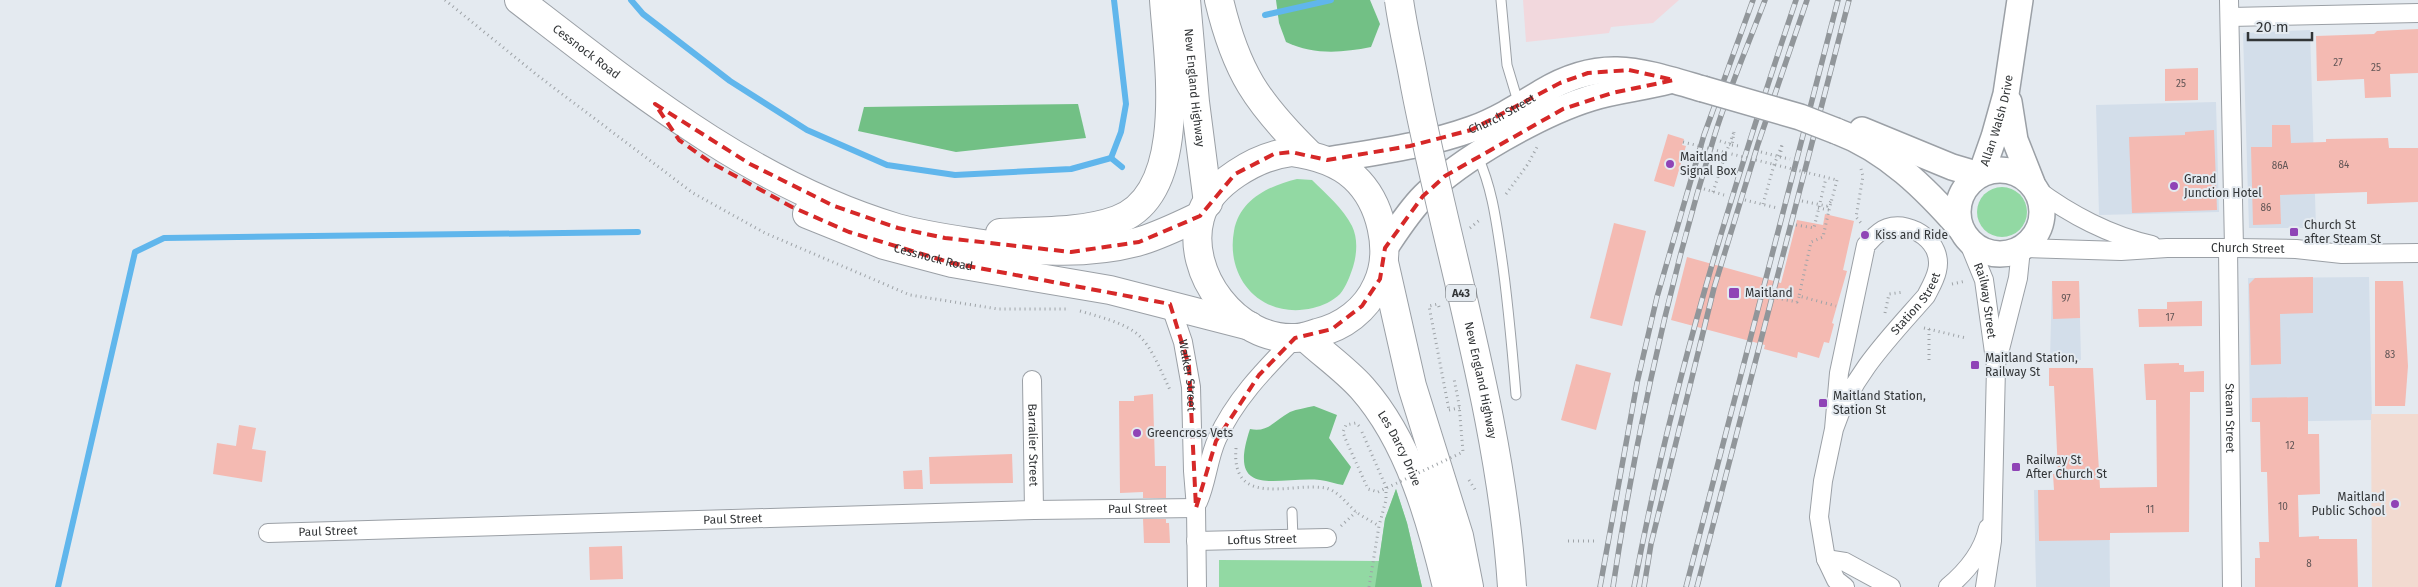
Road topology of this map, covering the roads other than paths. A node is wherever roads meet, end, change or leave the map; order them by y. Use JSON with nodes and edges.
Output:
{"nodes":[{"id":1,"x":519,"y":0,"type":"edge"},
{"id":2,"x":1164,"y":0,"type":"edge"},
{"id":3,"x":1186,"y":0,"type":"edge"},
{"id":4,"x":1219,"y":0,"type":"edge"},
{"id":5,"x":1399,"y":0,"type":"edge"},
{"id":6,"x":1501,"y":0,"type":"edge"},
{"id":7,"x":2020,"y":0,"type":"edge"},
{"id":8,"x":2229,"y":9,"type":"edge"},
{"id":9,"x":2418,"y":13,"type":"edge"},
{"id":10,"x":2011,"y":67,"type":"junction"},
{"id":11,"x":1674,"y":80,"type":"junction"},
{"id":12,"x":655,"y":104,"type":"junction"},
{"id":13,"x":1520,"y":107,"type":"junction"},
{"id":14,"x":1837,"y":127,"type":"junction"},
{"id":15,"x":1478,"y":155,"type":"junction"},
{"id":16,"x":1318,"y":157,"type":"junction"},
{"id":17,"x":1980,"y":174,"type":"junction"},
{"id":18,"x":2034,"y":186,"type":"junction"},
{"id":19,"x":1204,"y":209,"type":"junction"},
{"id":20,"x":924,"y":233,"type":"junction"},
{"id":21,"x":1964,"y":233,"type":"junction"},
{"id":22,"x":2022,"y":248,"type":"junction"},
{"id":23,"x":2167,"y":248,"type":"junction"},
{"id":24,"x":2231,"y":248,"type":"junction"},
{"id":25,"x":2418,"y":253,"type":"edge"},
{"id":26,"x":1384,"y":255,"type":"junction"},
{"id":27,"x":1170,"y":304,"type":"junction"},
{"id":28,"x":1250,"y":326,"type":"junction"},
{"id":29,"x":1300,"y":337,"type":"junction"},
{"id":30,"x":1996,"y":366,"type":"junction"},
{"id":31,"x":1032,"y":380,"type":"dead end"},
{"id":32,"x":1516,"y":395,"type":"dead end"},
{"id":33,"x":1834,"y":429,"type":"junction"},
{"id":34,"x":1993,"y":498,"type":"junction"},
{"id":35,"x":1196,"y":508,"type":"junction"},
{"id":36,"x":1034,"y":510,"type":"junction"},
{"id":37,"x":1292,"y":512,"type":"dead end"},
{"id":38,"x":268,"y":532,"type":"dead end"},
{"id":39,"x":1327,"y":538,"type":"dead end"},
{"id":40,"x":1293,"y":539,"type":"junction"},
{"id":41,"x":1196,"y":541,"type":"junction"},
{"id":42,"x":1826,"y":559,"type":"junction"},
{"id":43,"x":1197,"y":587,"type":"edge"},
{"id":44,"x":1447,"y":587,"type":"edge"},
{"id":45,"x":1469,"y":587,"type":"edge"},
{"id":46,"x":1512,"y":587,"type":"edge"},
{"id":47,"x":1845,"y":587,"type":"edge"},
{"id":48,"x":1891,"y":587,"type":"edge"},
{"id":49,"x":1948,"y":587,"type":"edge"},
{"id":50,"x":1985,"y":587,"type":"edge"},
{"id":51,"x":2232,"y":587,"type":"edge"}],
"edges":[{"from":1,"to":12,"type":"main road","name":"Cessnock Road"},
{"from":2,"to":20,"type":"main road"},
{"from":3,"to":19,"type":"main road","name":"New England Highway"},
{"from":4,"to":16,"type":"main road"},
{"from":5,"to":46,"type":"main road","name":"New England Highway","number":"A43","bridge":true},
{"from":6,"to":13,"type":"lane"},
{"from":7,"to":10,"type":"main road","name":"Allan Walsh Drive"},
{"from":8,"to":9,"type":"street"},
{"from":8,"to":24,"type":"street","name":"Steam Street"},
{"from":10,"to":17,"type":"main road","name":"Allan Walsh Drive"},
{"from":10,"to":18,"type":"main road","name":"Allan Walsh Drive"},
{"from":11,"to":13,"type":"main road","name":"Church Street"},
{"from":11,"to":14,"type":"main road","name":"Church Street","bridge":true},
{"from":11,"to":15,"type":"main road","name":"Church Street"},
{"from":12,"to":20,"type":"main road","name":"Cessnock Road"},
{"from":12,"to":27,"type":"main road","name":"Cessnock Road"},
{"from":13,"to":16,"type":"main road","name":"Church Street"},
{"from":14,"to":17,"type":"main road","name":"Church Street"},
{"from":14,"to":21,"type":"main road","name":"Church Street"},
{"from":15,"to":26,"type":"main road","name":"Church Street"},
{"from":15,"to":32,"type":"lane"},
{"from":16,"to":19,"type":"main road"},
{"from":16,"to":26,"type":"main road"},
{"from":17,"to":18,"type":"main road"},
{"from":17,"to":21,"type":"main road"},
{"from":18,"to":22,"type":"main road"},
{"from":18,"to":23,"type":"street","name":"Church Street"},
{"from":19,"to":20,"type":"main road","name":"Cessnock Road"},
{"from":19,"to":28,"type":"main road","name":"New England Highway"},
{"from":21,"to":22,"type":"main road"},
{"from":21,"to":30,"type":"street","name":"Railway Street"},
{"from":22,"to":23,"type":"street","name":"Church Street"},
{"from":22,"to":30,"type":"street","name":"Railway Street"},
{"from":23,"to":24,"type":"street","name":"Church Street"},
{"from":24,"to":25,"type":"street","name":"Church Street"},
{"from":24,"to":51,"type":"street","name":"Steam Street"},
{"from":26,"to":29,"type":"main road"},
{"from":26,"to":45,"type":"main road"},
{"from":27,"to":28,"type":"main road","name":"Cessnock Road"},
{"from":27,"to":35,"type":"street","name":"Walker Street"},
{"from":28,"to":29,"type":"main road"},
{"from":29,"to":35,"type":"street","name":"Walker Street"},
{"from":29,"to":44,"type":"main road","name":"Les Darcy Drive"},
{"from":30,"to":34,"type":"street","name":"Railway Street"},
{"from":31,"to":36,"type":"street","name":"Barralier Street"},
{"from":33,"to":33,"type":"street","name":"Station Street"},
{"from":33,"to":42,"type":"street","name":"Station Street"},
{"from":34,"to":49,"type":"street","name":"Railway Street"},
{"from":34,"to":50,"type":"street","name":"Railway Street"},
{"from":35,"to":36,"type":"street","name":"Paul Street"},
{"from":35,"to":41,"type":"street","name":"Walker Street"},
{"from":36,"to":38,"type":"street","name":"Paul Street"},
{"from":37,"to":40,"type":"lane"},
{"from":39,"to":40,"type":"street","name":"Loftus Street"},
{"from":40,"to":41,"type":"street","name":"Loftus Street"},
{"from":41,"to":43,"type":"street","name":"Walker Street"},
{"from":42,"to":47,"type":"street","name":"Station Street"},
{"from":42,"to":48,"type":"street"}]}
